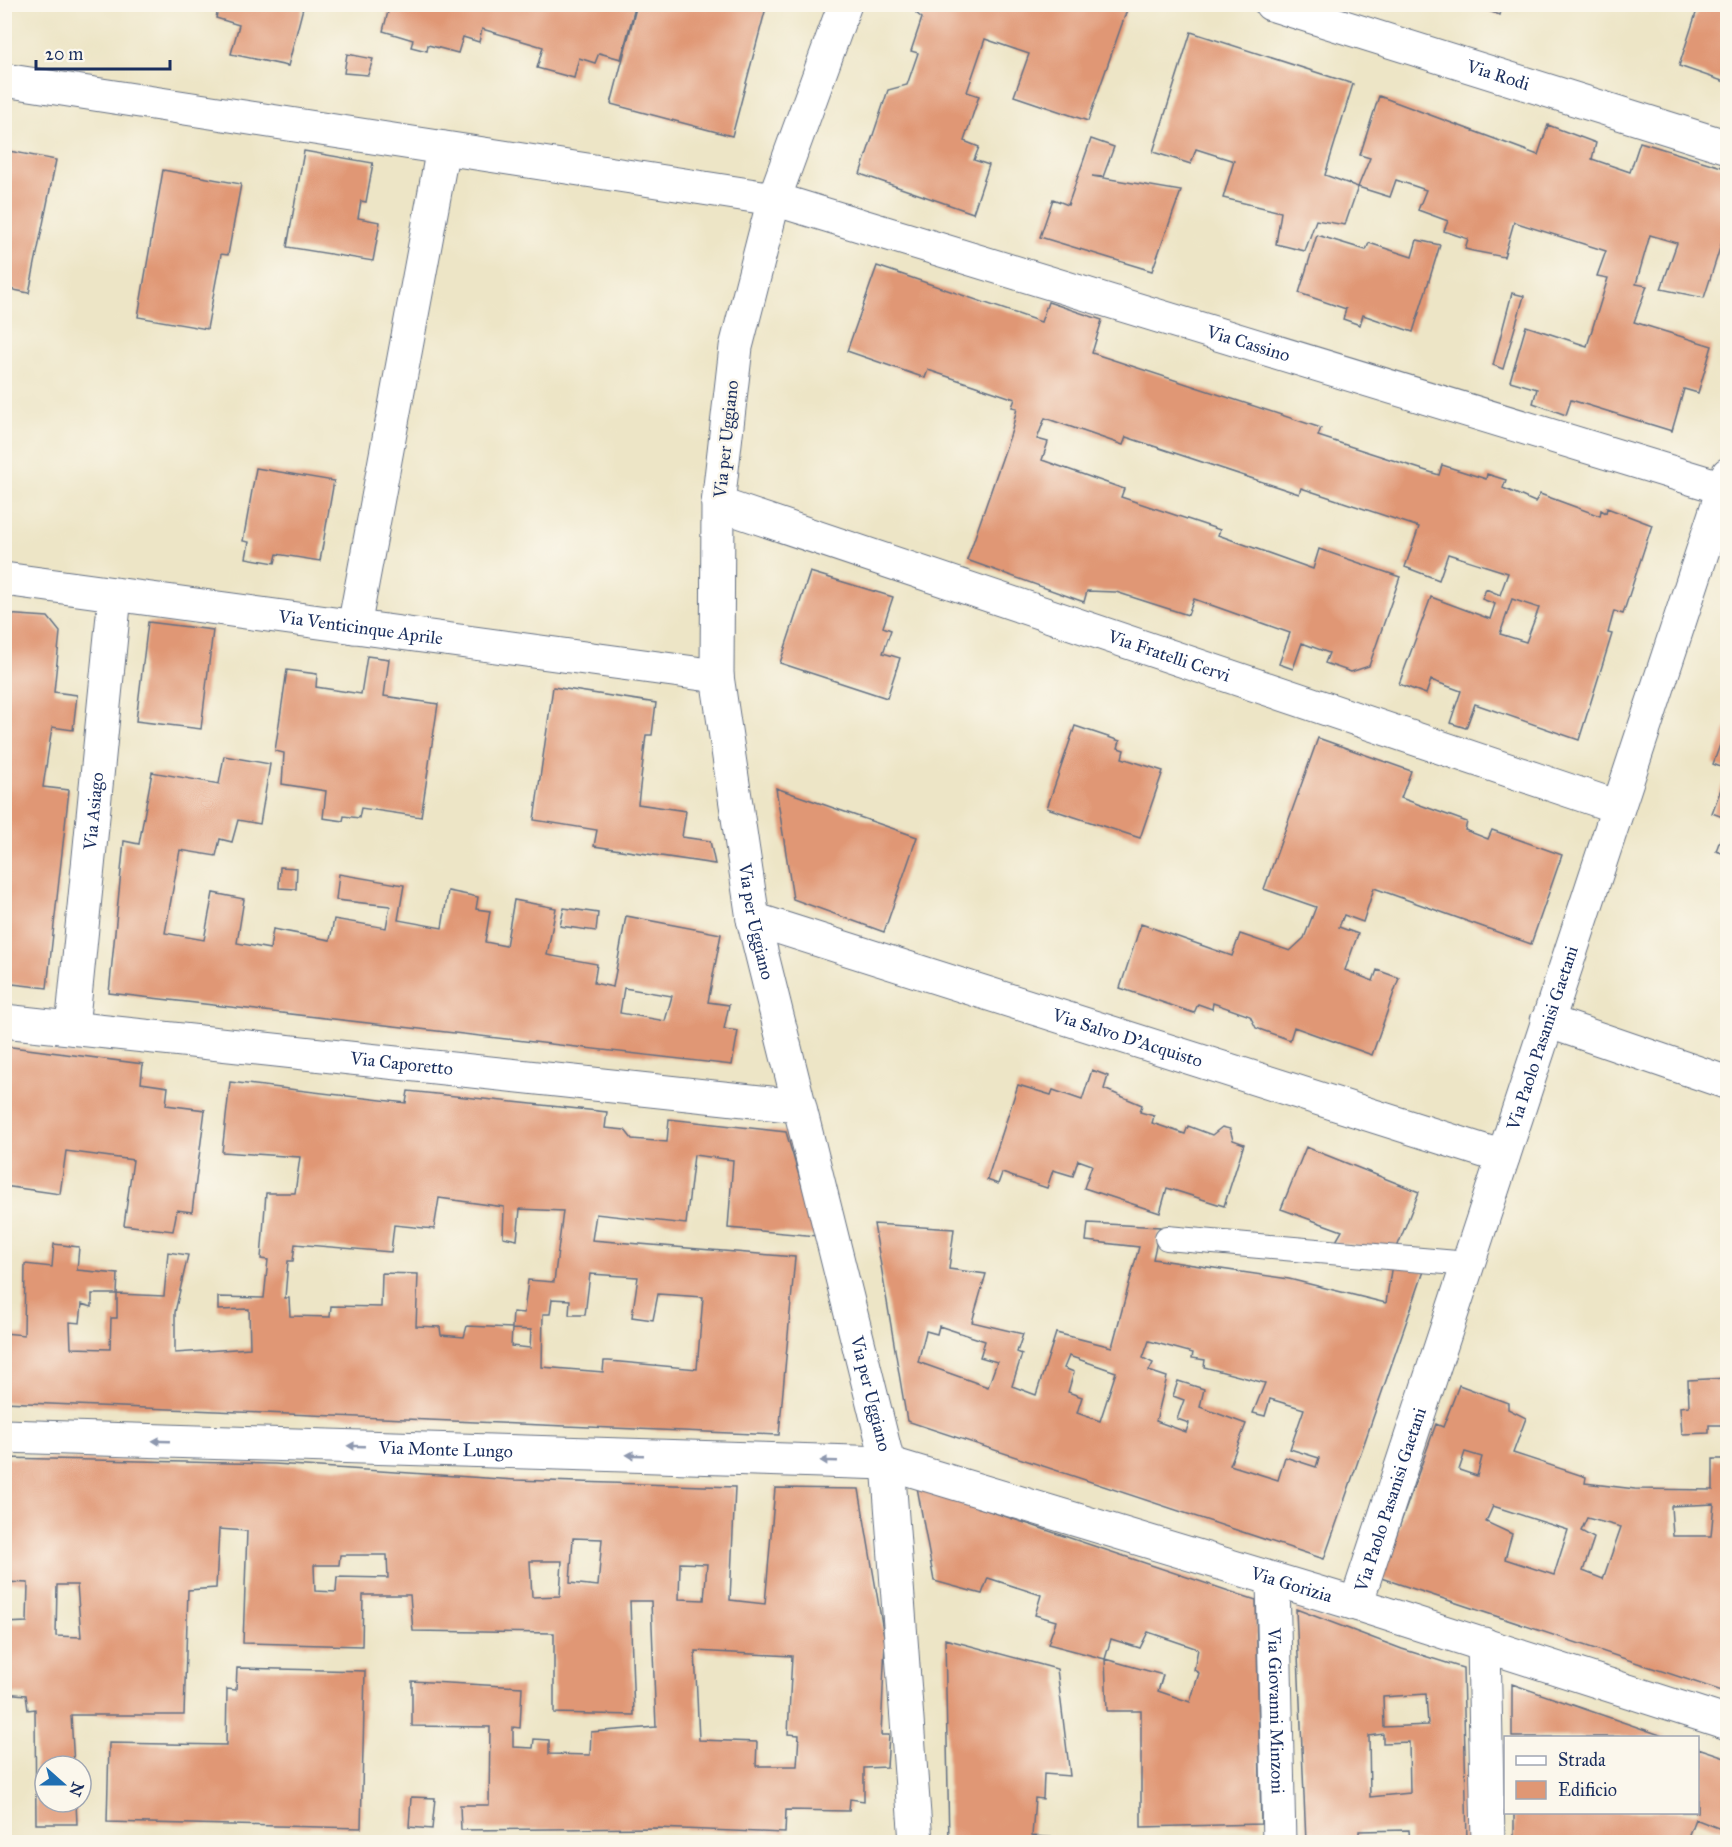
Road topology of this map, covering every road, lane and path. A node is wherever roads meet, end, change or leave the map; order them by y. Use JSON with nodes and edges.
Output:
{"nodes":[{"id":1,"x":845,"y":4,"type":"edge"},
{"id":2,"x":1271,"y":4,"type":"edge"},
{"id":3,"x":4,"y":80,"type":"edge"},
{"id":4,"x":1728,"y":147,"type":"edge"},
{"id":5,"x":443,"y":148,"type":"junction"},
{"id":6,"x":774,"y":199,"type":"junction"},
{"id":7,"x":1725,"y":481,"type":"edge"},
{"id":8,"x":718,"y":504,"type":"junction"},
{"id":9,"x":4,"y":579,"type":"edge"},
{"id":10,"x":115,"y":594,"type":"junction"},
{"id":11,"x":354,"y":627,"type":"junction"},
{"id":12,"x":717,"y":676,"type":"junction"},
{"id":13,"x":1618,"y":807,"type":"junction"},
{"id":14,"x":753,"y":919,"type":"junction"},
{"id":15,"x":4,"y":1021,"type":"edge"},
{"id":16,"x":1547,"y":1021,"type":"junction"},
{"id":17,"x":72,"y":1028,"type":"junction"},
{"id":18,"x":1728,"y":1083,"type":"edge"},
{"id":19,"x":799,"y":1106,"type":"junction"},
{"id":20,"x":1503,"y":1157,"type":"junction"},
{"id":21,"x":1167,"y":1238,"type":"dead end"},
{"id":22,"x":1468,"y":1264,"type":"junction"},
{"id":23,"x":4,"y":1436,"type":"edge"},
{"id":24,"x":888,"y":1462,"type":"junction"},
{"id":25,"x":1273,"y":1581,"type":"junction"},
{"id":26,"x":1356,"y":1604,"type":"junction"},
{"id":27,"x":1484,"y":1644,"type":"junction"},
{"id":28,"x":1728,"y":1723,"type":"edge"},
{"id":29,"x":916,"y":1842,"type":"edge"},
{"id":30,"x":1279,"y":1842,"type":"edge"},
{"id":31,"x":1488,"y":1842,"type":"edge"}],
"edges":[{"from":1,"to":6,"type":"street","name":"Via per Uggiano"},
{"from":2,"to":4,"type":"street","name":"Via Rodi"},
{"from":3,"to":5,"type":"street","name":"Via Cassino"},
{"from":5,"to":6,"type":"street","name":"Via Cassino"},
{"from":5,"to":11,"type":"street"},
{"from":6,"to":7,"type":"street","name":"Via Cassino"},
{"from":6,"to":8,"type":"street","name":"Via per Uggiano"},
{"from":7,"to":13,"type":"street","name":"Via Paolo Pasanisi Gaetani"},
{"from":8,"to":12,"type":"street","name":"Via per Uggiano"},
{"from":8,"to":13,"type":"street","name":"Via Fratelli Cervi"},
{"from":9,"to":10,"type":"street","name":"Via Venticinque Aprile"},
{"from":10,"to":11,"type":"street","name":"Via Venticinque Aprile"},
{"from":10,"to":17,"type":"street","name":"Via Asiago"},
{"from":11,"to":12,"type":"street","name":"Via Venticinque Aprile"},
{"from":12,"to":14,"type":"street","name":"Via per Uggiano"},
{"from":13,"to":16,"type":"street","name":"Via Paolo Pasanisi Gaetani"},
{"from":14,"to":19,"type":"street","name":"Via per Uggiano"},
{"from":14,"to":20,"type":"street","name":"Via Salvo D'Acquisto"},
{"from":15,"to":17,"type":"street","name":"Via Caporetto"},
{"from":16,"to":18,"type":"street"},
{"from":16,"to":20,"type":"street","name":"Via Paolo Pasanisi Gaetani"},
{"from":17,"to":19,"type":"street","name":"Via Caporetto"},
{"from":19,"to":24,"type":"street","name":"Via per Uggiano"},
{"from":20,"to":22,"type":"street","name":"Via Paolo Pasanisi Gaetani"},
{"from":21,"to":22,"type":"lane"},
{"from":22,"to":26,"type":"street","name":"Via Paolo Pasanisi Gaetani"},
{"from":24,"to":23,"type":"street","name":"Via Monte Lungo","one_way":true},
{"from":24,"to":25,"type":"street","name":"Via Gorizia"},
{"from":24,"to":29,"type":"street","name":"Via per Uggiano"},
{"from":25,"to":26,"type":"street","name":"Via Gorizia"},
{"from":25,"to":30,"type":"street","name":"Via Giovanni Minzoni"},
{"from":26,"to":27,"type":"street","name":"Via Gorizia"},
{"from":27,"to":28,"type":"street","name":"Via Gorizia"},
{"from":27,"to":31,"type":"street"}]}
